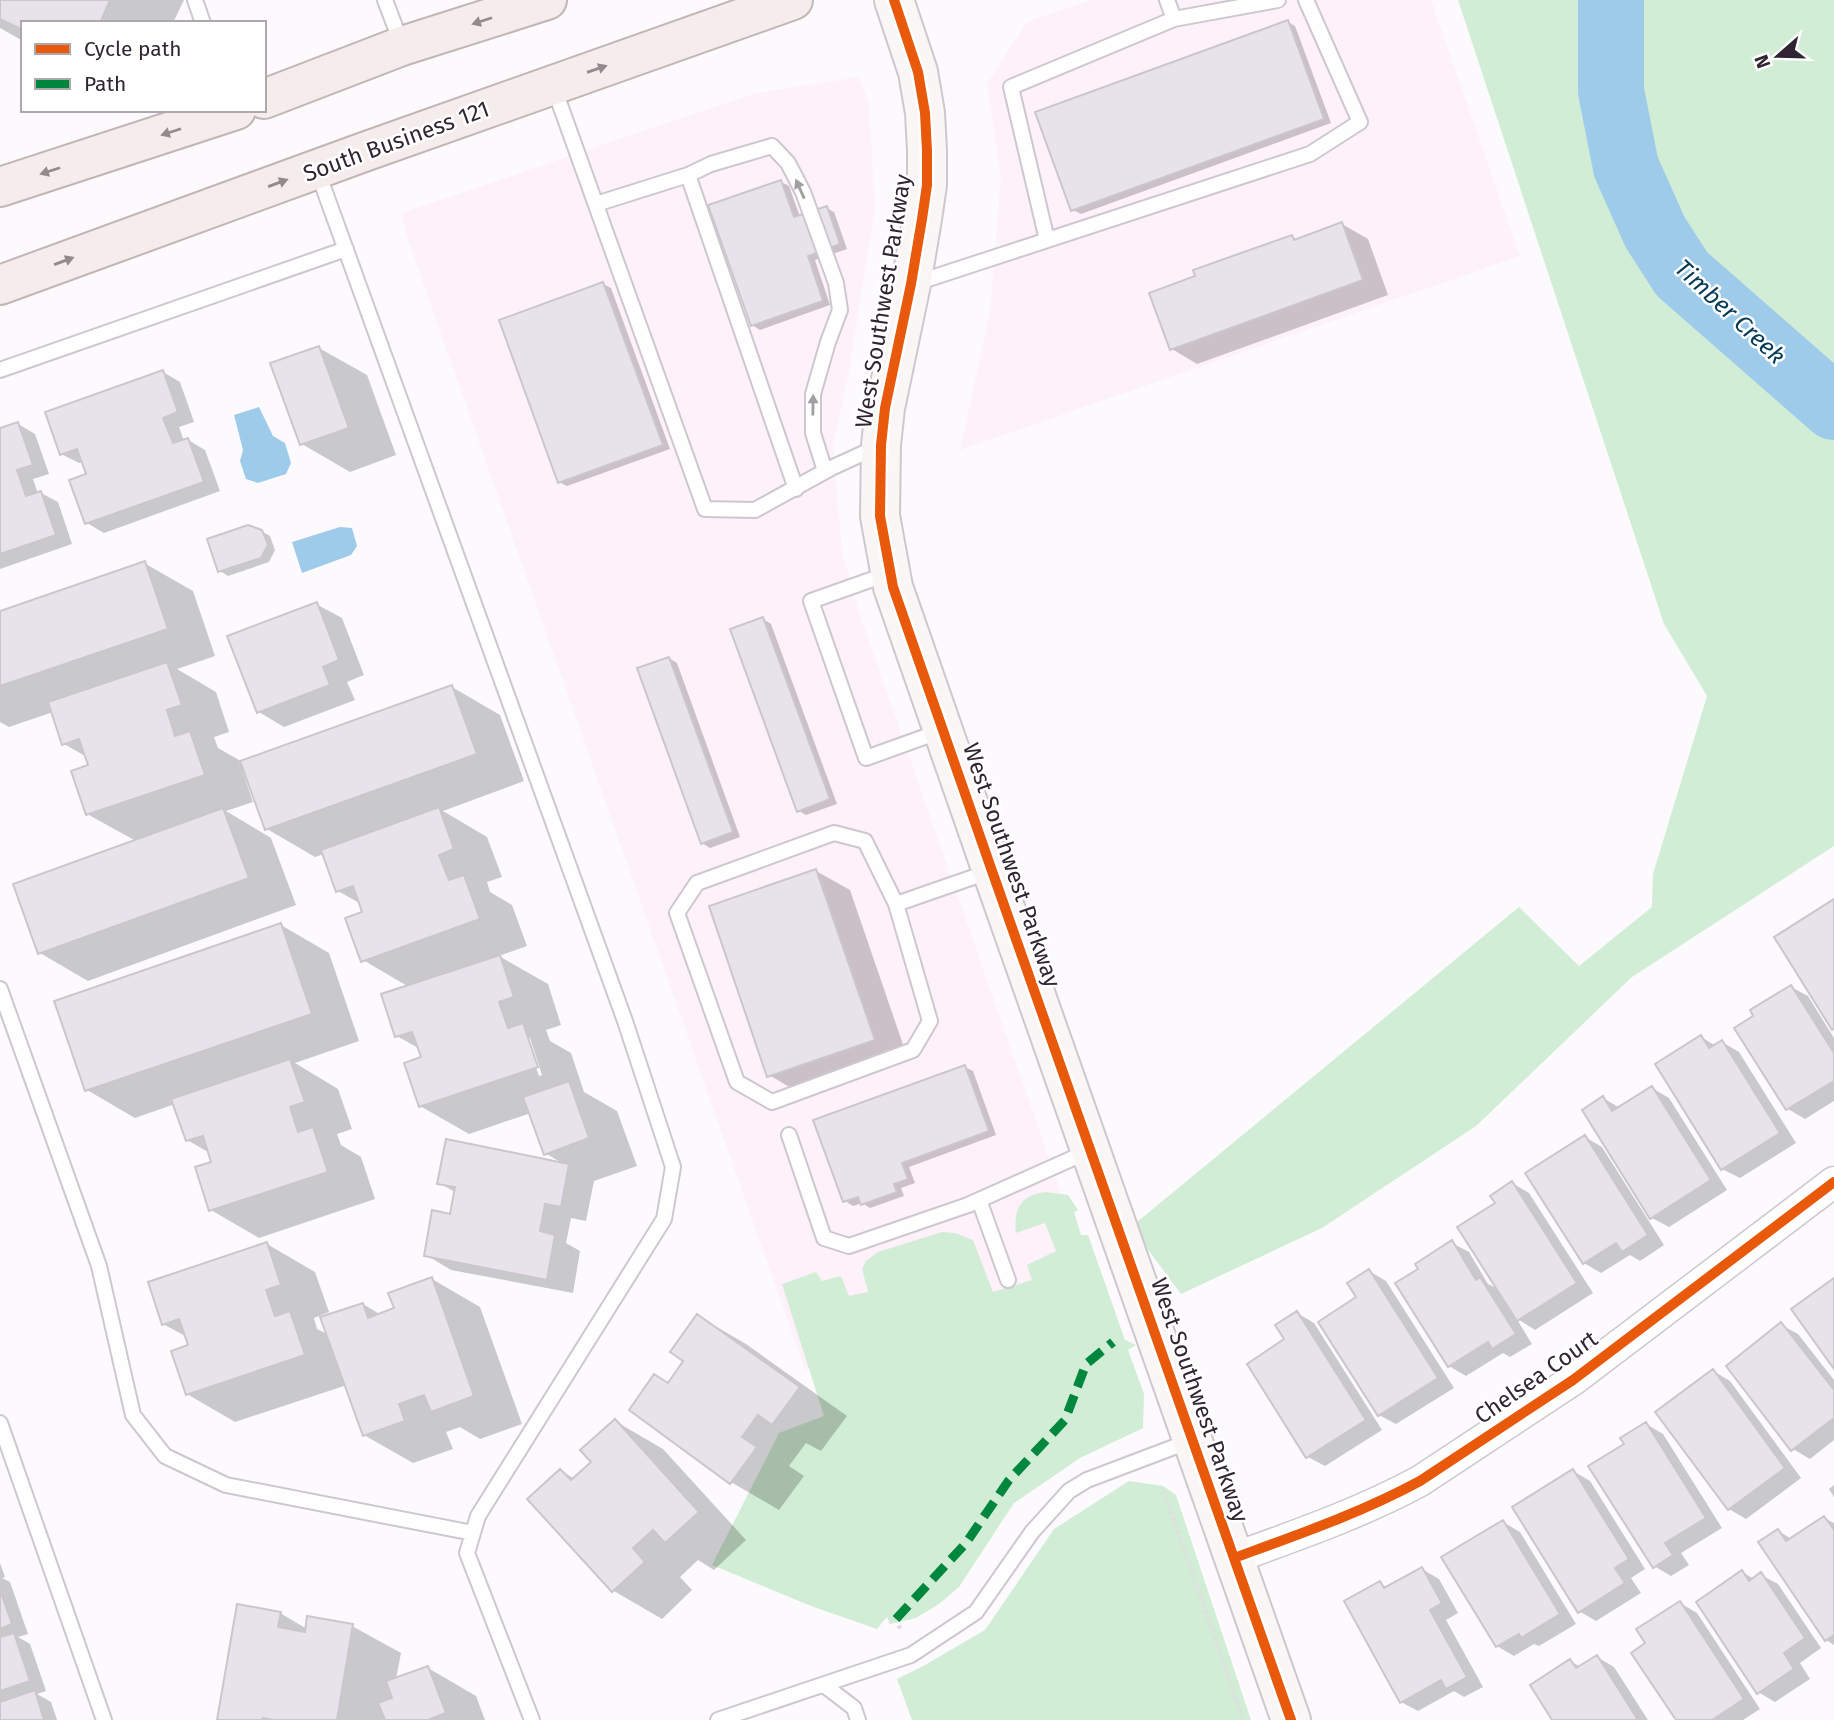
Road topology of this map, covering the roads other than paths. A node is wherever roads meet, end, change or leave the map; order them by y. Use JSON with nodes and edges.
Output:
{"nodes":[{"id":1,"x":195,"y":0,"type":"edge"},
{"id":2,"x":385,"y":0,"type":"edge"},
{"id":3,"x":547,"y":0,"type":"edge"},
{"id":4,"x":793,"y":0,"type":"edge"},
{"id":5,"x":894,"y":0,"type":"edge"},
{"id":6,"x":1167,"y":0,"type":"edge"},
{"id":7,"x":1278,"y":0,"type":"edge"},
{"id":8,"x":1306,"y":0,"type":"edge"},
{"id":9,"x":1174,"y":19,"type":"junction"},
{"id":10,"x":202,"y":21,"type":"edge"},
{"id":11,"x":402,"y":46,"type":"junction"},
{"id":12,"x":553,"y":85,"type":"junction"},
{"id":13,"x":266,"y":98,"type":"edge"},
{"id":14,"x":228,"y":112,"type":"edge"},
{"id":15,"x":316,"y":169,"type":"junction"},
{"id":16,"x":688,"y":175,"type":"junction"},
{"id":17,"x":0,"y":187,"type":"edge"},
{"id":18,"x":596,"y":204,"type":"junction"},
{"id":19,"x":1047,"y":240,"type":"junction"},
{"id":20,"x":345,"y":249,"type":"junction"},
{"id":21,"x":911,"y":284,"type":"junction"},
{"id":22,"x":0,"y":285,"type":"edge"},
{"id":23,"x":2,"y":366,"type":"edge"},
{"id":24,"x":881,"y":445,"type":"junction"},
{"id":25,"x":825,"y":471,"type":"junction"},
{"id":26,"x":796,"y":489,"type":"junction"},
{"id":27,"x":890,"y":573,"type":"junction"},
{"id":28,"x":943,"y":731,"type":"junction"},
{"id":29,"x":992,"y":871,"type":"junction"},
{"id":30,"x":897,"y":904,"type":"junction"},
{"id":31,"x":0,"y":989,"type":"edge"},
{"id":32,"x":789,"y":1135,"type":"dead end"},
{"id":33,"x":1090,"y":1150,"type":"junction"},
{"id":34,"x":1834,"y":1182,"type":"edge"},
{"id":35,"x":979,"y":1200,"type":"junction"},
{"id":36,"x":1008,"y":1280,"type":"dead end"},
{"id":37,"x":0,"y":1423,"type":"edge"},
{"id":38,"x":1192,"y":1440,"type":"junction"},
{"id":39,"x":473,"y":1533,"type":"junction"},
{"id":40,"x":1234,"y":1558,"type":"junction"},
{"id":41,"x":824,"y":1685,"type":"junction"},
{"id":42,"x":104,"y":1720,"type":"edge"},
{"id":43,"x":532,"y":1720,"type":"edge"},
{"id":44,"x":718,"y":1720,"type":"edge"},
{"id":45,"x":858,"y":1720,"type":"edge"},
{"id":46,"x":1291,"y":1720,"type":"edge"}],
"edges":[{"from":1,"to":10,"type":"lane"},
{"from":2,"to":11,"type":"lane"},
{"from":3,"to":11,"type":"main road","one_way":true},
{"from":12,"to":4,"type":"main road","name":"South Business 121","one_way":true},
{"from":5,"to":21,"type":"street","name":"West Southwest Parkway"},
{"from":6,"to":9,"type":"lane"},
{"from":7,"to":9,"type":"lane"},
{"from":8,"to":19,"type":"lane"},
{"from":9,"to":19,"type":"lane"},
{"from":11,"to":13,"type":"main road"},
{"from":12,"to":15,"type":"main road","name":"South Business 121"},
{"from":12,"to":18,"type":"lane"},
{"from":14,"to":17,"type":"main road","one_way":true},
{"from":15,"to":20,"type":"lane"},
{"from":22,"to":15,"type":"main road","name":"South Business 121","one_way":true},
{"from":16,"to":18,"type":"lane"},
{"from":25,"to":16,"type":"lane","one_way":true},
{"from":16,"to":26,"type":"lane"},
{"from":18,"to":26,"type":"lane"},
{"from":19,"to":21,"type":"lane"},
{"from":20,"to":23,"type":"lane"},
{"from":20,"to":39,"type":"lane"},
{"from":21,"to":24,"type":"street","name":"West Southwest Parkway"},
{"from":24,"to":25,"type":"lane"},
{"from":24,"to":27,"type":"street","name":"West Southwest Parkway"},
{"from":25,"to":26,"type":"lane"},
{"from":27,"to":28,"type":"street","name":"West Southwest Parkway"},
{"from":27,"to":28,"type":"lane"},
{"from":28,"to":29,"type":"street","name":"West Southwest Parkway"},
{"from":29,"to":30,"type":"lane"},
{"from":29,"to":33,"type":"street","name":"West Southwest Parkway"},
{"from":30,"to":30,"type":"lane"},
{"from":31,"to":39,"type":"lane"},
{"from":32,"to":35,"type":"lane"},
{"from":33,"to":35,"type":"lane"},
{"from":33,"to":38,"type":"street","name":"West Southwest Parkway"},
{"from":34,"to":40,"type":"street","name":"Chelsea Court"},
{"from":35,"to":36,"type":"lane"},
{"from":37,"to":42,"type":"lane"},
{"from":38,"to":40,"type":"street","name":"West Southwest Parkway"},
{"from":38,"to":41,"type":"lane"},
{"from":39,"to":43,"type":"lane"},
{"from":40,"to":46,"type":"street","name":"West Southwest Parkway"},
{"from":41,"to":44,"type":"lane"},
{"from":41,"to":45,"type":"lane"}]}
